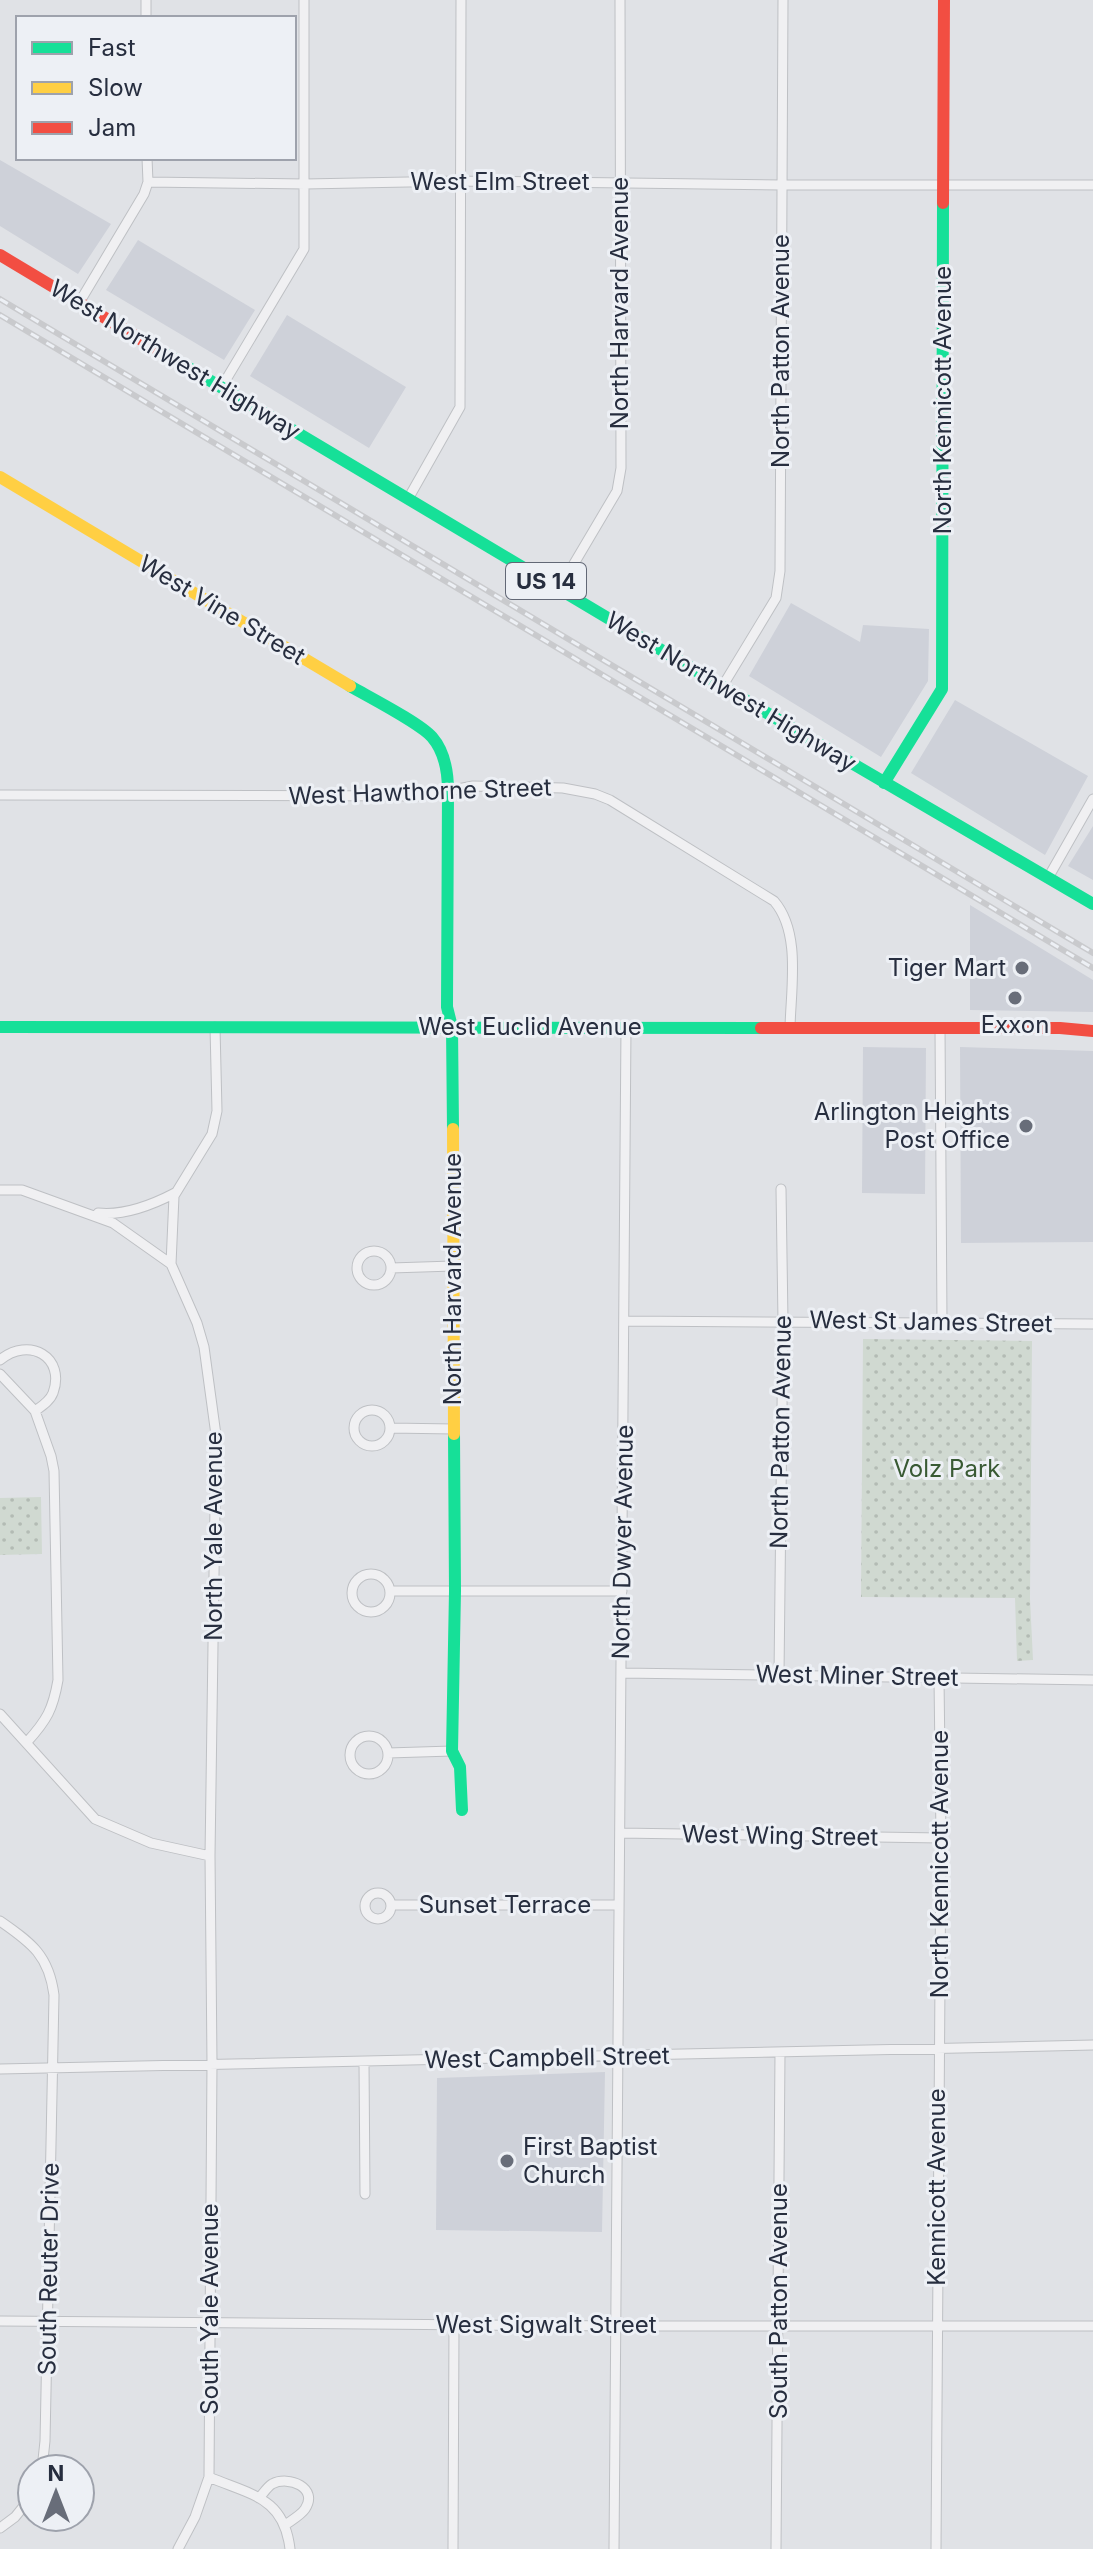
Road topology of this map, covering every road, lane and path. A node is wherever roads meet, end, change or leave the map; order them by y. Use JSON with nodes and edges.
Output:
{"nodes":[{"id":1,"x":304,"y":0,"type":"edge"},
{"id":2,"x":461,"y":0,"type":"edge"},
{"id":3,"x":620,"y":0,"type":"edge"},
{"id":4,"x":783,"y":0,"type":"edge"},
{"id":5,"x":944,"y":0,"type":"edge"},
{"id":6,"x":147,"y":160,"type":"edge"},
{"id":7,"x":460,"y":181,"type":"junction"},
{"id":8,"x":148,"y":182,"type":"junction"},
{"id":9,"x":620,"y":183,"type":"junction"},
{"id":10,"x":305,"y":184,"type":"junction"},
{"id":11,"x":782,"y":185,"type":"junction"},
{"id":12,"x":943,"y":185,"type":"junction"},
{"id":13,"x":1093,"y":185,"type":"edge"},
{"id":14,"x":0,"y":255,"type":"edge"},
{"id":15,"x":79,"y":303,"type":"junction"},
{"id":16,"x":221,"y":388,"type":"junction"},
{"id":17,"x":0,"y":477,"type":"edge"},
{"id":18,"x":408,"y":499,"type":"junction"},
{"id":19,"x":559,"y":589,"type":"junction"},
{"id":20,"x":722,"y":687,"type":"junction"},
{"id":21,"x":440,"y":747,"type":"joint"},
{"id":22,"x":884,"y":783,"type":"junction"},
{"id":23,"x":448,"y":791,"type":"junction"},
{"id":24,"x":0,"y":795,"type":"edge"},
{"id":25,"x":1093,"y":799,"type":"edge"},
{"id":26,"x":1048,"y":878,"type":"junction"},
{"id":27,"x":1093,"y":904,"type":"edge"},
{"id":28,"x":1093,"y":1024,"type":"edge"},
{"id":29,"x":0,"y":1027,"type":"edge"},
{"id":30,"x":215,"y":1027,"type":"junction"},
{"id":31,"x":452,"y":1027,"type":"junction"},
{"id":32,"x":626,"y":1027,"type":"junction"},
{"id":33,"x":790,"y":1027,"type":"junction"},
{"id":34,"x":940,"y":1028,"type":"junction"},
{"id":35,"x":1060,"y":1028,"type":"junction"},
{"id":36,"x":1093,"y":1031,"type":"edge"},
{"id":37,"x":781,"y":1189,"type":"dead end"},
{"id":38,"x":0,"y":1190,"type":"edge"},
{"id":39,"x":176,"y":1193,"type":"junction"},
{"id":40,"x":87,"y":1212,"type":"junction"},
{"id":41,"x":171,"y":1264,"type":"junction"},
{"id":42,"x":453,"y":1266,"type":"junction"},
{"id":43,"x":391,"y":1268,"type":"dead end"},
{"id":44,"x":625,"y":1321,"type":"junction"},
{"id":45,"x":783,"y":1321,"type":"junction"},
{"id":46,"x":942,"y":1322,"type":"junction"},
{"id":47,"x":1093,"y":1324,"type":"edge"},
{"id":48,"x":0,"y":1360,"type":"edge"},
{"id":49,"x":0,"y":1374,"type":"edge"},
{"id":50,"x":35,"y":1411,"type":"junction"},
{"id":51,"x":390,"y":1428,"type":"dead end"},
{"id":52,"x":454,"y":1429,"type":"junction"},
{"id":53,"x":390,"y":1591,"type":"junction"},
{"id":54,"x":455,"y":1591,"type":"junction"},
{"id":55,"x":622,"y":1591,"type":"junction"},
{"id":56,"x":621,"y":1673,"type":"junction"},
{"id":57,"x":779,"y":1675,"type":"junction"},
{"id":58,"x":939,"y":1678,"type":"junction"},
{"id":59,"x":1093,"y":1680,"type":"edge"},
{"id":60,"x":0,"y":1714,"type":"edge"},
{"id":61,"x":27,"y":1742,"type":"junction"},
{"id":62,"x":452,"y":1751,"type":"junction"},
{"id":63,"x":388,"y":1753,"type":"junction"},
{"id":64,"x":462,"y":1810,"type":"dead end"},
{"id":65,"x":620,"y":1833,"type":"junction"},
{"id":66,"x":941,"y":1838,"type":"junction"},
{"id":67,"x":210,"y":1856,"type":"junction"},
{"id":68,"x":391,"y":1905,"type":"dead end"},
{"id":69,"x":619,"y":1905,"type":"junction"},
{"id":70,"x":0,"y":1921,"type":"edge"},
{"id":71,"x":1093,"y":2045,"type":"edge"},
{"id":72,"x":940,"y":2049,"type":"junction"},
{"id":73,"x":780,"y":2053,"type":"junction"},
{"id":74,"x":617,"y":2057,"type":"junction"},
{"id":75,"x":364,"y":2062,"type":"junction"},
{"id":76,"x":212,"y":2063,"type":"junction"},
{"id":77,"x":52,"y":2068,"type":"junction"},
{"id":78,"x":0,"y":2069,"type":"edge"},
{"id":79,"x":365,"y":2194,"type":"dead end"},
{"id":80,"x":0,"y":2321,"type":"edge"},
{"id":81,"x":48,"y":2322,"type":"junction"},
{"id":82,"x":209,"y":2323,"type":"junction"},
{"id":83,"x":454,"y":2325,"type":"junction"},
{"id":84,"x":779,"y":2325,"type":"junction"},
{"id":85,"x":616,"y":2326,"type":"junction"},
{"id":86,"x":937,"y":2326,"type":"junction"},
{"id":87,"x":1093,"y":2326,"type":"edge"},
{"id":88,"x":44,"y":2453,"type":"edge"},
{"id":89,"x":209,"y":2477,"type":"junction"},
{"id":90,"x":259,"y":2498,"type":"junction"},
{"id":91,"x":16,"y":2516,"type":"edge"},
{"id":92,"x":285,"y":2525,"type":"junction"},
{"id":93,"x":0,"y":2528,"type":"edge"},
{"id":94,"x":178,"y":2549,"type":"edge"},
{"id":95,"x":290,"y":2549,"type":"edge"},
{"id":96,"x":453,"y":2549,"type":"edge"},
{"id":97,"x":614,"y":2549,"type":"edge"},
{"id":98,"x":776,"y":2549,"type":"edge"},
{"id":99,"x":936,"y":2549,"type":"edge"}],
"edges":[{"from":1,"to":10,"type":"street"},
{"from":2,"to":7,"type":"street"},
{"from":3,"to":9,"type":"street","name":"North Harvard Avenue"},
{"from":4,"to":11,"type":"street","name":"North Patton Avenue"},
{"from":5,"to":12,"type":"main road","name":"North Kennicott Avenue"},
{"from":6,"to":8,"type":"street"},
{"from":7,"to":9,"type":"street","name":"West Elm Street"},
{"from":7,"to":10,"type":"street","name":"West Elm Street"},
{"from":7,"to":18,"type":"street"},
{"from":8,"to":10,"type":"street","name":"West Elm Street"},
{"from":8,"to":15,"type":"street"},
{"from":9,"to":11,"type":"street","name":"West Elm Street"},
{"from":9,"to":19,"type":"street","name":"North Harvard Avenue"},
{"from":10,"to":16,"type":"street"},
{"from":11,"to":12,"type":"street","name":"West Elm Street"},
{"from":11,"to":20,"type":"street","name":"North Patton Avenue"},
{"from":12,"to":13,"type":"street","name":"West Elm Street"},
{"from":12,"to":22,"type":"main road","name":"North Kennicott Avenue"},
{"from":14,"to":15,"type":"main road","name":"West Northwest Highway","number":"US 14"},
{"from":15,"to":16,"type":"main road","name":"West Northwest Highway","number":"US 14"},
{"from":16,"to":18,"type":"main road","name":"West Northwest Highway","number":"US 14"},
{"from":17,"to":21,"type":"main road","name":"West Vine Street"},
{"from":18,"to":19,"type":"main road","name":"West Northwest Highway","number":"US 14"},
{"from":19,"to":20,"type":"main road","name":"West Northwest Highway","number":"US 14"},
{"from":20,"to":22,"type":"main road","name":"West Northwest Highway","number":"US 14"},
{"from":21,"to":23,"type":"main road","name":"North Harvard Avenue"},
{"from":22,"to":26,"type":"main road","name":"West Northwest Highway","number":"US 14"},
{"from":23,"to":24,"type":"street","name":"West Hawthorne Street"},
{"from":23,"to":31,"type":"main road","name":"North Harvard Avenue"},
{"from":23,"to":33,"type":"street","name":"West Hawthorne Street"},
{"from":25,"to":26,"type":"street"},
{"from":26,"to":27,"type":"main road","name":"West Northwest Highway","number":"US 14"},
{"from":28,"to":35,"type":"main road","name":"West Euclid Avenue"},
{"from":29,"to":30,"type":"main road","name":"West Euclid Avenue"},
{"from":30,"to":31,"type":"main road","name":"West Euclid Avenue"},
{"from":30,"to":39,"type":"street","name":"North Yale Avenue"},
{"from":31,"to":32,"type":"main road","name":"West Euclid Avenue"},
{"from":31,"to":42,"type":"main road","name":"North Harvard Avenue"},
{"from":32,"to":33,"type":"main road","name":"West Euclid Avenue"},
{"from":32,"to":44,"type":"street","name":"North Dwyer Avenue"},
{"from":33,"to":34,"type":"main road","name":"West Euclid Avenue"},
{"from":34,"to":35,"type":"main road","name":"West Euclid Avenue"},
{"from":34,"to":46,"type":"street"},
{"from":35,"to":36,"type":"main road","name":"West Euclid Avenue"},
{"from":37,"to":45,"type":"street","name":"North Patton Avenue"},
{"from":38,"to":40,"type":"street"},
{"from":39,"to":40,"type":"street"},
{"from":39,"to":41,"type":"street","name":"North Yale Avenue"},
{"from":40,"to":41,"type":"street"},
{"from":41,"to":67,"type":"street","name":"North Yale Avenue"},
{"from":42,"to":43,"type":"street"},
{"from":42,"to":52,"type":"main road","name":"North Harvard Avenue"},
{"from":44,"to":45,"type":"street","name":"West St James Street"},
{"from":44,"to":55,"type":"street","name":"North Dwyer Avenue"},
{"from":45,"to":46,"type":"street","name":"West St James Street"},
{"from":45,"to":57,"type":"street","name":"North Patton Avenue"},
{"from":46,"to":47,"type":"street","name":"West St James Street"},
{"from":48,"to":50,"type":"street"},
{"from":49,"to":50,"type":"street"},
{"from":50,"to":61,"type":"street"},
{"from":51,"to":52,"type":"street"},
{"from":52,"to":54,"type":"main road","name":"North Harvard Avenue"},
{"from":53,"to":53,"type":"street"},
{"from":53,"to":54,"type":"street"},
{"from":54,"to":55,"type":"street"},
{"from":54,"to":62,"type":"main road","name":"North Harvard Avenue"},
{"from":55,"to":56,"type":"street","name":"North Dwyer Avenue"},
{"from":56,"to":57,"type":"street","name":"West Miner Street"},
{"from":56,"to":65,"type":"street","name":"North Dwyer Avenue"},
{"from":57,"to":58,"type":"street","name":"West Miner Street"},
{"from":58,"to":59,"type":"street","name":"West Miner Street"},
{"from":58,"to":66,"type":"street","name":"North Kennicott Avenue"},
{"from":60,"to":61,"type":"street"},
{"from":61,"to":67,"type":"street"},
{"from":62,"to":63,"type":"street"},
{"from":62,"to":64,"type":"main road","name":"North Harvard Avenue"},
{"from":63,"to":63,"type":"street"},
{"from":65,"to":66,"type":"street","name":"West Wing Street"},
{"from":65,"to":69,"type":"street","name":"North Dwyer Avenue"},
{"from":66,"to":72,"type":"street","name":"North Kennicott Avenue"},
{"from":67,"to":76,"type":"street","name":"North Yale Avenue"},
{"from":68,"to":69,"type":"street","name":"Sunset Terrace"},
{"from":69,"to":74,"type":"street","name":"North Dwyer Avenue"},
{"from":70,"to":77,"type":"street","name":"South Reuter Drive"},
{"from":71,"to":72,"type":"street","name":"West Campbell Street"},
{"from":72,"to":73,"type":"street","name":"West Campbell Street"},
{"from":72,"to":86,"type":"street","name":"Kennicott Avenue"},
{"from":73,"to":74,"type":"street","name":"West Campbell Street"},
{"from":73,"to":84,"type":"street","name":"South Patton Avenue"},
{"from":74,"to":75,"type":"street","name":"West Campbell Street"},
{"from":74,"to":85,"type":"street","name":"North Dwyer Avenue"},
{"from":75,"to":76,"type":"street","name":"West Campbell Street"},
{"from":75,"to":79,"type":"street"},
{"from":76,"to":77,"type":"street","name":"West Campbell Street"},
{"from":76,"to":82,"type":"street","name":"South Yale Avenue"},
{"from":77,"to":78,"type":"street","name":"West Campbell Street"},
{"from":77,"to":81,"type":"street","name":"South Reuter Drive"},
{"from":80,"to":81,"type":"street","name":"West Sigwalt Street"},
{"from":81,"to":82,"type":"street","name":"West Sigwalt Street"},
{"from":81,"to":88,"type":"street","name":"South Reuter Drive"},
{"from":82,"to":83,"type":"street","name":"West Sigwalt Street"},
{"from":82,"to":89,"type":"street","name":"South Yale Avenue"},
{"from":83,"to":85,"type":"street","name":"West Sigwalt Street"},
{"from":83,"to":96,"type":"street"},
{"from":84,"to":85,"type":"street","name":"West Sigwalt Street"},
{"from":84,"to":86,"type":"street","name":"West Sigwalt Street"},
{"from":84,"to":98,"type":"street","name":"South Patton Avenue"},
{"from":85,"to":97,"type":"street","name":"North Dwyer Avenue"},
{"from":86,"to":87,"type":"street","name":"West Sigwalt Street"},
{"from":86,"to":99,"type":"street","name":"Kennicott Avenue"},
{"from":89,"to":90,"type":"street"},
{"from":89,"to":94,"type":"street","name":"South Yale Avenue"},
{"from":90,"to":92,"type":"street"},
{"from":90,"to":92,"type":"street"},
{"from":91,"to":93,"type":"street"},
{"from":92,"to":95,"type":"street"}]}
